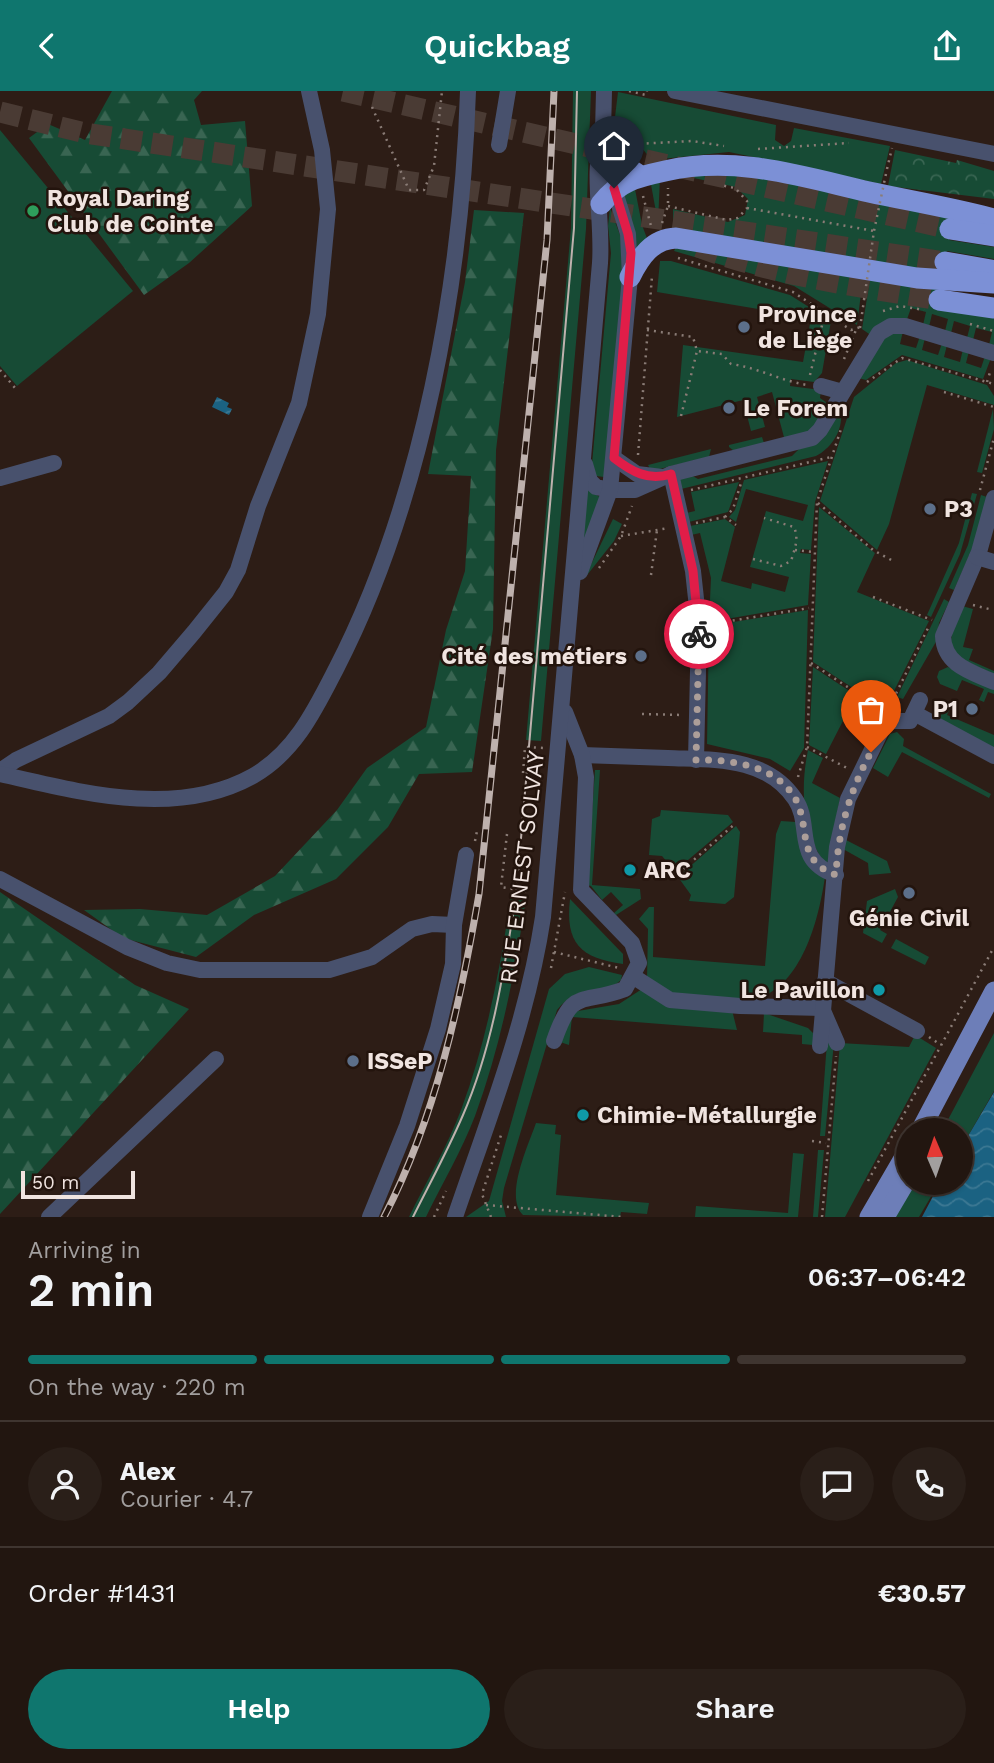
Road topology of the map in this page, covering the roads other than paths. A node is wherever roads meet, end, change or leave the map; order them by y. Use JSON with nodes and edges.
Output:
{"nodes":[{"id":1,"x":309,"y":91,"type":"edge"},
{"id":2,"x":468,"y":91,"type":"edge"},
{"id":3,"x":508,"y":91,"type":"edge"},
{"id":4,"x":604,"y":91,"type":"edge"},
{"id":5,"x":674,"y":91,"type":"edge"},
{"id":6,"x":603,"y":132,"type":"junction"},
{"id":7,"x":499,"y":145,"type":"dead end"},
{"id":8,"x":994,"y":154,"type":"edge"},
{"id":9,"x":640,"y":176,"type":"junction"},
{"id":10,"x":607,"y":196,"type":"junction"},
{"id":11,"x":994,"y":219,"type":"edge"},
{"id":12,"x":950,"y":229,"type":"tunnel mouth"},
{"id":13,"x":994,"y":236,"type":"edge"},
{"id":14,"x":944,"y":262,"type":"tunnel mouth"},
{"id":15,"x":994,"y":271,"type":"edge"},
{"id":16,"x":630,"y":277,"type":"junction"},
{"id":17,"x":994,"y":283,"type":"edge"},
{"id":18,"x":939,"y":300,"type":"tunnel mouth"},
{"id":19,"x":994,"y":308,"type":"edge"},
{"id":20,"x":994,"y":352,"type":"edge"},
{"id":21,"x":583,"y":455,"type":"junction"},
{"id":22,"x":614,"y":458,"type":"junction"},
{"id":23,"x":54,"y":463,"type":"dead end"},
{"id":24,"x":667,"y":476,"type":"junction"},
{"id":25,"x":0,"y":478,"type":"edge"},
{"id":26,"x":636,"y":482,"type":"junction"},
{"id":27,"x":610,"y":490,"type":"junction"},
{"id":28,"x":986,"y":496,"type":"edge"},
{"id":29,"x":977,"y":557,"type":"junction"},
{"id":30,"x":994,"y":562,"type":"edge"},
{"id":31,"x":573,"y":597,"type":"junction"},
{"id":32,"x":994,"y":682,"type":"edge"},
{"id":33,"x":563,"y":708,"type":"junction"},
{"id":34,"x":582,"y":755,"type":"junction"},
{"id":35,"x":994,"y":756,"type":"edge"},
{"id":36,"x":696,"y":760,"type":"junction"},
{"id":37,"x":0,"y":772,"type":"edge"},
{"id":38,"x":466,"y":855,"type":"dead end"},
{"id":39,"x":831,"y":873,"type":"junction"},
{"id":40,"x":0,"y":879,"type":"edge"},
{"id":41,"x":454,"y":925,"type":"junction"},
{"id":42,"x":634,"y":977,"type":"junction"},
{"id":43,"x":825,"y":981,"type":"junction"},
{"id":44,"x":994,"y":991,"type":"edge"},
{"id":45,"x":822,"y":1008,"type":"junction"},
{"id":46,"x":994,"y":1020,"type":"edge"},
{"id":47,"x":917,"y":1031,"type":"dead end"},
{"id":48,"x":554,"y":1041,"type":"dead end"},
{"id":49,"x":837,"y":1043,"type":"road end"},
{"id":50,"x":820,"y":1046,"type":"dead end"},
{"id":51,"x":216,"y":1059,"type":"dead end"},
{"id":52,"x":927,"y":1118,"type":"edge"},
{"id":53,"x":941,"y":1118,"type":"edge"},
{"id":54,"x":896,"y":1171,"type":"edge"},
{"id":55,"x":898,"y":1195,"type":"edge"},
{"id":56,"x":456,"y":1216,"type":"edge"},
{"id":57,"x":49,"y":1217,"type":"edge"},
{"id":58,"x":370,"y":1217,"type":"edge"},
{"id":59,"x":869,"y":1217,"type":"edge"},
{"id":60,"x":886,"y":1217,"type":"edge"}],
"edges":[{"from":1,"to":37,"type":"street"},
{"from":2,"to":37,"type":"street"},
{"from":3,"to":7,"type":"street"},
{"from":4,"to":6,"type":"street","name":"RUE ERNEST SOLVAY"},
{"from":5,"to":8,"type":"street"},
{"from":6,"to":9,"type":"highway"},
{"from":6,"to":10,"type":"street","name":"RUE ERNEST SOLVAY"},
{"from":9,"to":10,"type":"highway"},
{"from":9,"to":11,"type":"highway"},
{"from":10,"to":16,"type":"street","name":"RUE ERNEST SOLVAY"},
{"from":10,"to":21,"type":"street","name":"RUE ERNEST SOLVAY"},
{"from":12,"to":13,"type":"highway"},
{"from":14,"to":15,"type":"highway"},
{"from":16,"to":17,"type":"highway"},
{"from":16,"to":22,"type":"street","name":"RUE ERNEST SOLVAY"},
{"from":18,"to":19,"type":"highway"},
{"from":20,"to":24,"type":"street"},
{"from":21,"to":27,"type":"street"},
{"from":21,"to":31,"type":"street","name":"RUE ERNEST SOLVAY"},
{"from":22,"to":26,"type":"street"},
{"from":22,"to":27,"type":"street","name":"RUE ERNEST SOLVAY"},
{"from":23,"to":25,"type":"street"},
{"from":24,"to":26,"type":"street"},
{"from":24,"to":36,"type":"street"},
{"from":26,"to":27,"type":"street"},
{"from":27,"to":31,"type":"street","name":"RUE ERNEST SOLVAY"},
{"from":28,"to":29,"type":"street"},
{"from":29,"to":30,"type":"street"},
{"from":29,"to":32,"type":"street"},
{"from":31,"to":33,"type":"street","name":"RUE ERNEST SOLVAY"},
{"from":33,"to":34,"type":"street"},
{"from":33,"to":56,"type":"street","name":"RUE ERNEST SOLVAY"},
{"from":34,"to":36,"type":"street"},
{"from":34,"to":42,"type":"street"},
{"from":35,"to":39,"type":"street"},
{"from":36,"to":39,"type":"street"},
{"from":38,"to":41,"type":"street"},
{"from":39,"to":43,"type":"street"},
{"from":40,"to":41,"type":"street"},
{"from":41,"to":58,"type":"street"},
{"from":42,"to":45,"type":"street"},
{"from":42,"to":48,"type":"street"},
{"from":43,"to":45,"type":"street"},
{"from":43,"to":47,"type":"street"},
{"from":44,"to":52,"type":"main road"},
{"from":45,"to":49,"type":"street"},
{"from":45,"to":50,"type":"street"},
{"from":46,"to":53,"type":"main road"},
{"from":51,"to":57,"type":"street"},
{"from":54,"to":59,"type":"main road"},
{"from":55,"to":60,"type":"main road"}]}
